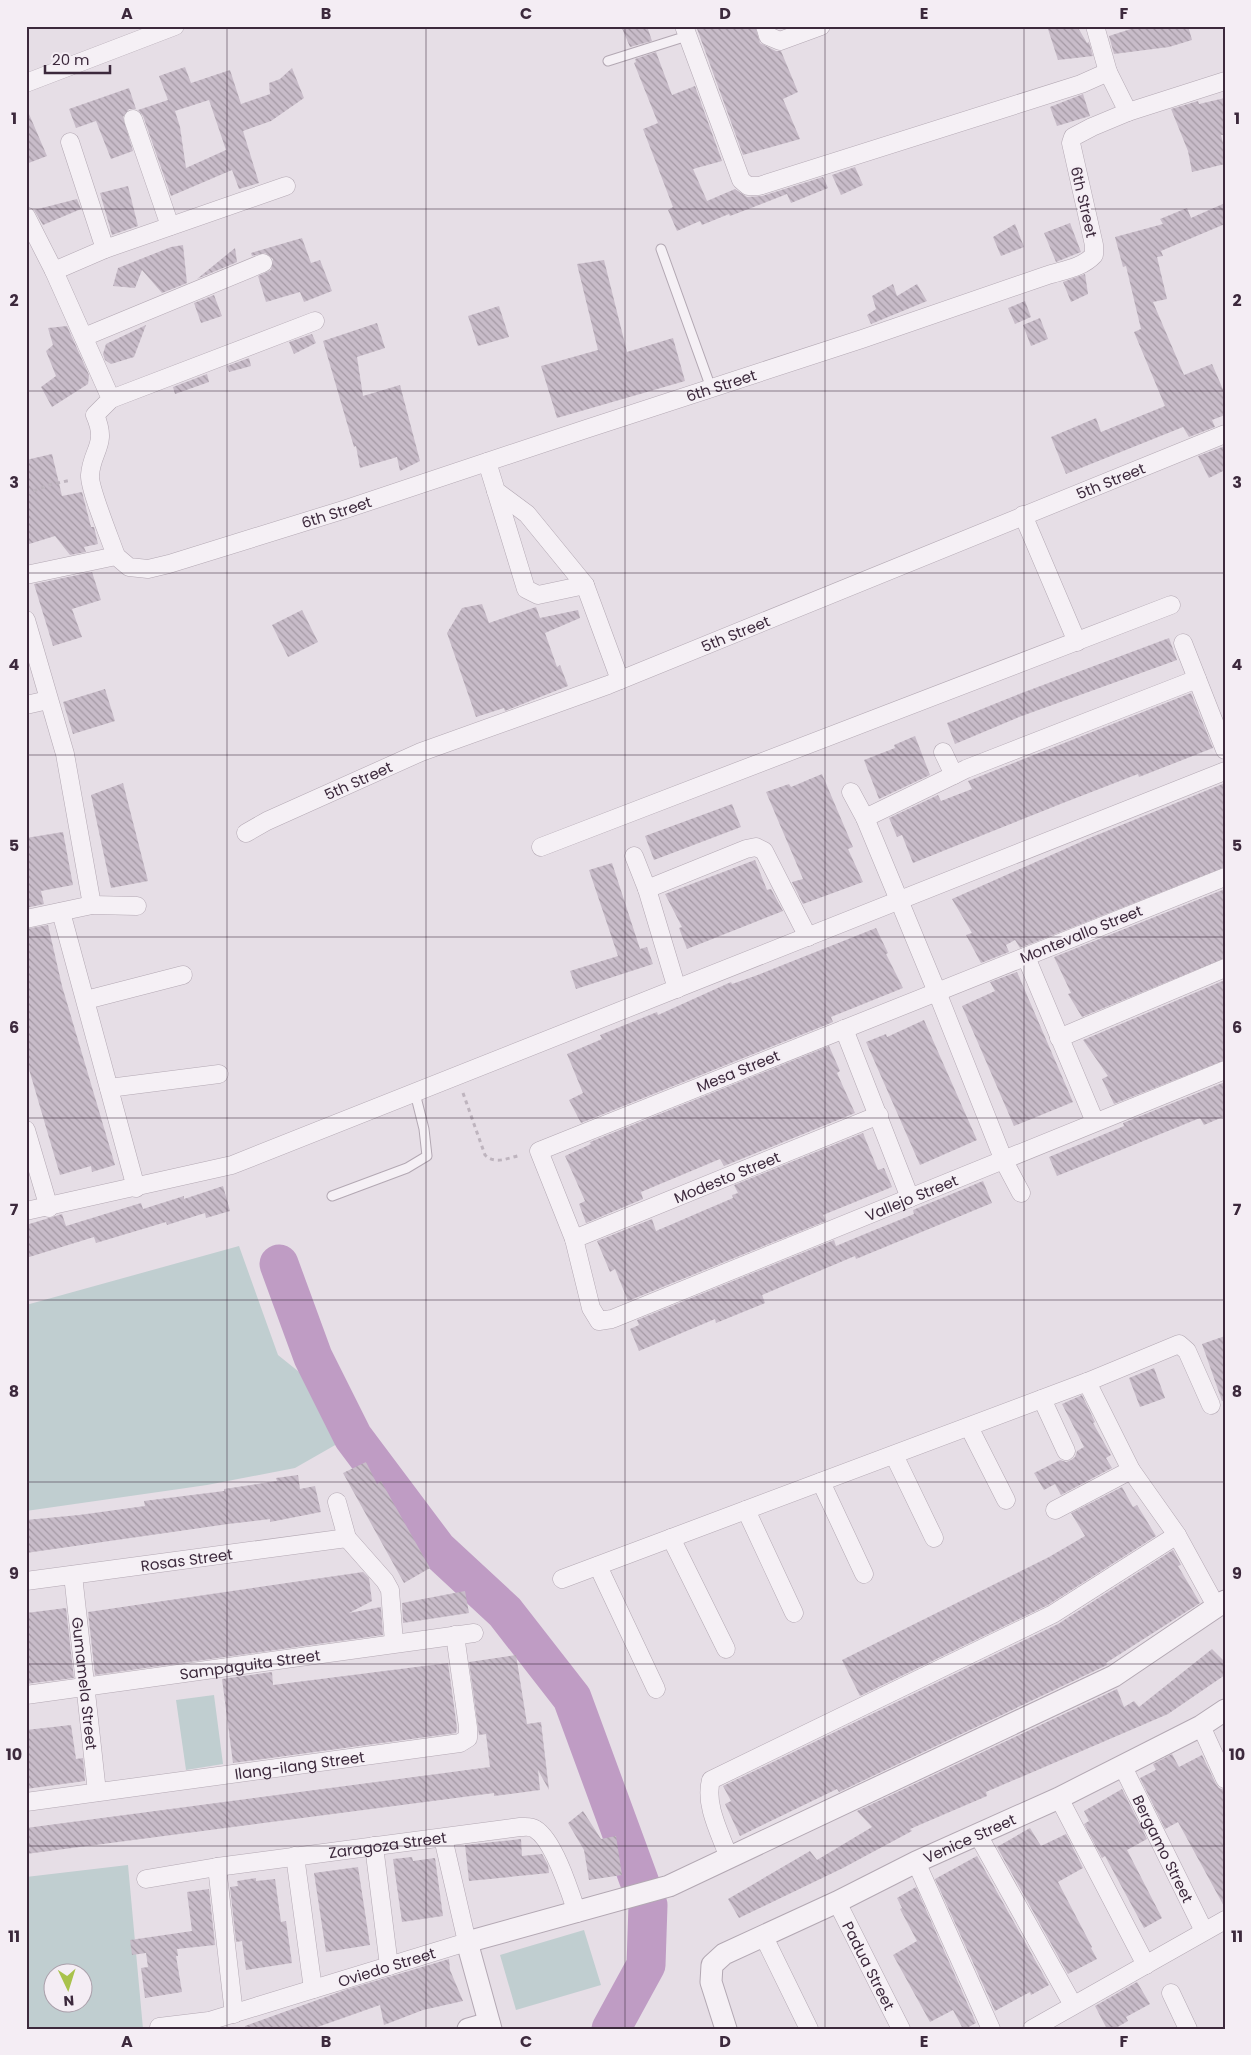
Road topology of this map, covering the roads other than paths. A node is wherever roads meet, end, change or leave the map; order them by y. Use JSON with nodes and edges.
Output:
{"nodes":[{"id":1,"x":175,"y":26,"type":"edge"},
{"id":2,"x":765,"y":26,"type":"edge"},
{"id":3,"x":820,"y":26,"type":"edge"},
{"id":4,"x":1094,"y":26,"type":"edge"},
{"id":5,"x":686,"y":31,"type":"edge"},
{"id":6,"x":608,"y":61,"type":"dead end"},
{"id":7,"x":1108,"y":72,"type":"junction"},
{"id":8,"x":1225,"y":81,"type":"edge"},
{"id":9,"x":26,"y":83,"type":"edge"},
{"id":10,"x":1128,"y":112,"type":"junction"},
{"id":11,"x":133,"y":119,"type":"dead end"},
{"id":12,"x":70,"y":142,"type":"dead end"},
{"id":13,"x":286,"y":186,"type":"dead end"},
{"id":14,"x":26,"y":216,"type":"edge"},
{"id":15,"x":170,"y":226,"type":"junction"},
{"id":16,"x":105,"y":249,"type":"junction"},
{"id":17,"x":662,"y":250,"type":"dead end"},
{"id":18,"x":263,"y":263,"type":"dead end"},
{"id":19,"x":54,"y":271,"type":"junction"},
{"id":20,"x":315,"y":321,"type":"dead end"},
{"id":21,"x":84,"y":337,"type":"junction"},
{"id":22,"x":711,"y":388,"type":"junction"},
{"id":23,"x":111,"y":399,"type":"junction"},
{"id":24,"x":1225,"y":434,"type":"edge"},
{"id":25,"x":487,"y":462,"type":"junction"},
{"id":26,"x":496,"y":491,"type":"junction"},
{"id":27,"x":1023,"y":515,"type":"junction"},
{"id":28,"x":116,"y":556,"type":"junction"},
{"id":29,"x":26,"y":575,"type":"edge"},
{"id":30,"x":585,"y":585,"type":"junction"},
{"id":31,"x":1172,"y":606,"type":"dead end"},
{"id":32,"x":26,"y":620,"type":"edge"},
{"id":33,"x":1077,"y":642,"type":"junction"},
{"id":34,"x":1183,"y":643,"type":"dead end"},
{"id":35,"x":1197,"y":679,"type":"junction"},
{"id":36,"x":620,"y":680,"type":"junction"},
{"id":37,"x":48,"y":700,"type":"junction"},
{"id":38,"x":26,"y":705,"type":"edge"},
{"id":39,"x":1225,"y":750,"type":"edge"},
{"id":40,"x":944,"y":752,"type":"dead end"},
{"id":41,"x":1225,"y":771,"type":"edge"},
{"id":42,"x":954,"y":775,"type":"junction"},
{"id":43,"x":851,"y":792,"type":"dead end"},
{"id":44,"x":865,"y":818,"type":"junction"},
{"id":45,"x":246,"y":833,"type":"dead end"},
{"id":46,"x":541,"y":847,"type":"dead end"},
{"id":47,"x":634,"y":856,"type":"dead end"},
{"id":48,"x":1225,"y":877,"type":"edge"},
{"id":49,"x":647,"y":889,"type":"junction"},
{"id":50,"x":899,"y":900,"type":"junction"},
{"id":51,"x":92,"y":905,"type":"junction"},
{"id":52,"x":137,"y":906,"type":"dead end"},
{"id":53,"x":61,"y":912,"type":"junction"},
{"id":54,"x":26,"y":919,"type":"edge"},
{"id":55,"x":808,"y":937,"type":"junction"},
{"id":56,"x":1026,"y":956,"type":"junction"},
{"id":57,"x":1225,"y":968,"type":"edge"},
{"id":58,"x":183,"y":974,"type":"dead end"},
{"id":59,"x":677,"y":989,"type":"junction"},
{"id":60,"x":937,"y":992,"type":"junction"},
{"id":61,"x":86,"y":1000,"type":"junction"},
{"id":62,"x":844,"y":1029,"type":"junction"},
{"id":63,"x":1059,"y":1038,"type":"junction"},
{"id":64,"x":1225,"y":1070,"type":"edge"},
{"id":65,"x":219,"y":1074,"type":"dead end"},
{"id":66,"x":109,"y":1088,"type":"junction"},
{"id":67,"x":414,"y":1093,"type":"junction"},
{"id":68,"x":879,"y":1115,"type":"junction"},
{"id":69,"x":1096,"y":1122,"type":"junction"},
{"id":70,"x":26,"y":1130,"type":"edge"},
{"id":71,"x":1004,"y":1160,"type":"junction"},
{"id":72,"x":136,"y":1188,"type":"junction"},
{"id":73,"x":1021,"y":1193,"type":"dead end"},
{"id":74,"x":332,"y":1196,"type":"dead end"},
{"id":75,"x":910,"y":1198,"type":"junction"},
{"id":76,"x":49,"y":1208,"type":"junction"},
{"id":77,"x":26,"y":1211,"type":"edge"},
{"id":78,"x":574,"y":1239,"type":"junction"},
{"id":79,"x":1087,"y":1382,"type":"junction"},
{"id":80,"x":1042,"y":1399,"type":"junction"},
{"id":81,"x":1211,"y":1405,"type":"dead end"},
{"id":82,"x":969,"y":1427,"type":"junction"},
{"id":83,"x":1066,"y":1451,"type":"dead end"},
{"id":84,"x":894,"y":1454,"type":"junction"},
{"id":85,"x":1131,"y":1470,"type":"junction"},
{"id":86,"x":821,"y":1482,"type":"junction"},
{"id":87,"x":1006,"y":1500,"type":"dead end"},
{"id":88,"x":337,"y":1502,"type":"dead end"},
{"id":89,"x":746,"y":1510,"type":"junction"},
{"id":90,"x":1055,"y":1510,"type":"dead end"},
{"id":91,"x":1177,"y":1535,"type":"junction"},
{"id":92,"x":347,"y":1538,"type":"junction"},
{"id":93,"x":671,"y":1538,"type":"junction"},
{"id":94,"x":934,"y":1538,"type":"dead end"},
{"id":95,"x":598,"y":1566,"type":"junction"},
{"id":96,"x":864,"y":1574,"type":"dead end"},
{"id":97,"x":73,"y":1575,"type":"junction"},
{"id":98,"x":562,"y":1579,"type":"dead end"},
{"id":99,"x":26,"y":1581,"type":"edge"},
{"id":100,"x":1220,"y":1603,"type":"edge"},
{"id":101,"x":794,"y":1614,"type":"dead end"},
{"id":102,"x":474,"y":1633,"type":"dead end"},
{"id":103,"x":454,"y":1635,"type":"junction"},
{"id":104,"x":394,"y":1642,"type":"junction"},
{"id":105,"x":726,"y":1649,"type":"dead end"},
{"id":106,"x":86,"y":1687,"type":"junction"},
{"id":107,"x":656,"y":1689,"type":"dead end"},
{"id":108,"x":26,"y":1695,"type":"edge"},
{"id":109,"x":1225,"y":1710,"type":"edge"},
{"id":110,"x":1201,"y":1726,"type":"junction"},
{"id":111,"x":1123,"y":1767,"type":"junction"},
{"id":112,"x":1225,"y":1780,"type":"edge"},
{"id":113,"x":97,"y":1792,"type":"junction"},
{"id":114,"x":1059,"y":1798,"type":"junction"},
{"id":115,"x":26,"y":1802,"type":"edge"},
{"id":116,"x":978,"y":1835,"type":"junction"},
{"id":117,"x":443,"y":1838,"type":"junction"},
{"id":118,"x":374,"y":1846,"type":"junction"},
{"id":119,"x":295,"y":1856,"type":"junction"},
{"id":120,"x":729,"y":1858,"type":"junction"},
{"id":121,"x":916,"y":1862,"type":"junction"},
{"id":122,"x":218,"y":1867,"type":"junction"},
{"id":123,"x":146,"y":1879,"type":"dead end"},
{"id":124,"x":838,"y":1902,"type":"junction"},
{"id":125,"x":577,"y":1912,"type":"junction"},
{"id":126,"x":1225,"y":1920,"type":"edge"},
{"id":127,"x":1204,"y":1931,"type":"junction"},
{"id":128,"x":764,"y":1937,"type":"junction"},
{"id":129,"x":466,"y":1942,"type":"junction"},
{"id":130,"x":1146,"y":1965,"type":"junction"},
{"id":131,"x":389,"y":1966,"type":"junction"},
{"id":132,"x":313,"y":1989,"type":"junction"},
{"id":133,"x":1171,"y":1993,"type":"dead end"},
{"id":134,"x":1073,"y":2005,"type":"junction"},
{"id":135,"x":234,"y":2014,"type":"junction"},
{"id":136,"x":490,"y":2026,"type":"edge"},
{"id":137,"x":158,"y":2027,"type":"dead end"},
{"id":138,"x":468,"y":2029,"type":"edge"},
{"id":139,"x":726,"y":2029,"type":"edge"},
{"id":140,"x":809,"y":2029,"type":"edge"},
{"id":141,"x":901,"y":2029,"type":"edge"},
{"id":142,"x":991,"y":2029,"type":"edge"},
{"id":143,"x":1032,"y":2029,"type":"edge"},
{"id":144,"x":1188,"y":2029,"type":"edge"}],
"edges":[{"from":1,"to":9,"type":"street"},
{"from":2,"to":3,"type":"street"},
{"from":4,"to":7,"type":"street"},
{"from":5,"to":6,"type":"lane"},
{"from":5,"to":7,"type":"street"},
{"from":7,"to":10,"type":"street"},
{"from":8,"to":10,"type":"street","name":"6th Street"},
{"from":10,"to":22,"type":"street","name":"6th Street"},
{"from":11,"to":15,"type":"street"},
{"from":12,"to":16,"type":"street"},
{"from":13,"to":15,"type":"street"},
{"from":14,"to":19,"type":"street"},
{"from":15,"to":16,"type":"street"},
{"from":16,"to":19,"type":"street"},
{"from":17,"to":22,"type":"lane"},
{"from":18,"to":21,"type":"street"},
{"from":19,"to":21,"type":"street"},
{"from":20,"to":23,"type":"street"},
{"from":21,"to":23,"type":"street"},
{"from":22,"to":25,"type":"street","name":"6th Street"},
{"from":23,"to":28,"type":"street"},
{"from":24,"to":27,"type":"street","name":"5th Street"},
{"from":25,"to":26,"type":"street"},
{"from":25,"to":28,"type":"street","name":"6th Street"},
{"from":26,"to":30,"type":"street"},
{"from":26,"to":30,"type":"street"},
{"from":27,"to":33,"type":"street"},
{"from":27,"to":36,"type":"street","name":"5th Street"},
{"from":28,"to":29,"type":"street"},
{"from":30,"to":36,"type":"street"},
{"from":31,"to":33,"type":"street"},
{"from":32,"to":37,"type":"street"},
{"from":33,"to":46,"type":"street"},
{"from":34,"to":35,"type":"street"},
{"from":35,"to":39,"type":"street"},
{"from":35,"to":42,"type":"street"},
{"from":36,"to":45,"type":"street","name":"5th Street"},
{"from":37,"to":38,"type":"street"},
{"from":37,"to":51,"type":"street"},
{"from":40,"to":42,"type":"street"},
{"from":41,"to":50,"type":"street"},
{"from":42,"to":44,"type":"street"},
{"from":43,"to":44,"type":"street"},
{"from":44,"to":50,"type":"street"},
{"from":47,"to":49,"type":"street"},
{"from":48,"to":56,"type":"street","name":"Montevallo Street"},
{"from":49,"to":55,"type":"street"},
{"from":49,"to":59,"type":"street"},
{"from":50,"to":55,"type":"street"},
{"from":50,"to":60,"type":"street"},
{"from":51,"to":52,"type":"street"},
{"from":51,"to":53,"type":"street"},
{"from":53,"to":54,"type":"street"},
{"from":53,"to":61,"type":"street"},
{"from":55,"to":59,"type":"street"},
{"from":56,"to":60,"type":"street","name":"Montevallo Street"},
{"from":56,"to":63,"type":"street"},
{"from":57,"to":63,"type":"street"},
{"from":58,"to":61,"type":"street"},
{"from":59,"to":67,"type":"street"},
{"from":60,"to":62,"type":"street","name":"Mesa Street"},
{"from":60,"to":71,"type":"street"},
{"from":61,"to":66,"type":"street"},
{"from":62,"to":68,"type":"street"},
{"from":62,"to":78,"type":"street","name":"Mesa Street"},
{"from":63,"to":69,"type":"street"},
{"from":64,"to":69,"type":"street","name":"Vallejo Street"},
{"from":65,"to":66,"type":"street"},
{"from":66,"to":72,"type":"street"},
{"from":67,"to":72,"type":"street"},
{"from":67,"to":74,"type":"lane"},
{"from":68,"to":75,"type":"street"},
{"from":68,"to":78,"type":"street","name":"Modesto Street"},
{"from":69,"to":71,"type":"street","name":"Vallejo Street"},
{"from":70,"to":76,"type":"street"},
{"from":71,"to":73,"type":"street"},
{"from":71,"to":75,"type":"street","name":"Vallejo Street"},
{"from":72,"to":76,"type":"street"},
{"from":75,"to":78,"type":"street","name":"Vallejo Street"},
{"from":76,"to":77,"type":"street"},
{"from":79,"to":80,"type":"street"},
{"from":79,"to":81,"type":"street"},
{"from":79,"to":85,"type":"street"},
{"from":80,"to":82,"type":"street"},
{"from":80,"to":83,"type":"street"},
{"from":82,"to":84,"type":"street"},
{"from":82,"to":87,"type":"street"},
{"from":84,"to":86,"type":"street"},
{"from":84,"to":94,"type":"street"},
{"from":85,"to":90,"type":"street"},
{"from":85,"to":91,"type":"street"},
{"from":86,"to":89,"type":"street"},
{"from":86,"to":96,"type":"street"},
{"from":88,"to":92,"type":"street"},
{"from":89,"to":93,"type":"street"},
{"from":89,"to":101,"type":"street"},
{"from":91,"to":100,"type":"street"},
{"from":91,"to":120,"type":"street"},
{"from":92,"to":97,"type":"street","name":"Rosas Street"},
{"from":92,"to":104,"type":"street"},
{"from":93,"to":95,"type":"street"},
{"from":93,"to":105,"type":"street"},
{"from":95,"to":98,"type":"street"},
{"from":95,"to":107,"type":"street"},
{"from":97,"to":99,"type":"street","name":"Rosas Street"},
{"from":97,"to":106,"type":"street","name":"Gumamela Street"},
{"from":100,"to":120,"type":"street","name":"Oviedo Street"},
{"from":102,"to":103,"type":"street","name":"Sampaguita Street"},
{"from":103,"to":104,"type":"street","name":"Sampaguita Street"},
{"from":103,"to":113,"type":"street","name":"Ilang-ilang Street"},
{"from":104,"to":106,"type":"street","name":"Sampaguita Street"},
{"from":106,"to":108,"type":"street","name":"Sampaguita Street"},
{"from":106,"to":113,"type":"street","name":"Gumamela Street"},
{"from":109,"to":110,"type":"street","name":"Venice Street"},
{"from":110,"to":111,"type":"street","name":"Venice Street"},
{"from":110,"to":112,"type":"street"},
{"from":111,"to":114,"type":"street","name":"Venice Street"},
{"from":111,"to":127,"type":"street","name":"Bergamo Street"},
{"from":113,"to":115,"type":"street","name":"Ilang-ilang Street"},
{"from":114,"to":116,"type":"street","name":"Venice Street"},
{"from":114,"to":130,"type":"street"},
{"from":116,"to":121,"type":"street","name":"Venice Street"},
{"from":116,"to":134,"type":"street"},
{"from":117,"to":118,"type":"street","name":"Zaragoza Street"},
{"from":117,"to":125,"type":"street","name":"Zaragoza Street"},
{"from":117,"to":129,"type":"street"},
{"from":118,"to":119,"type":"street","name":"Zaragoza Street"},
{"from":118,"to":131,"type":"street"},
{"from":119,"to":122,"type":"street","name":"Zaragoza Street"},
{"from":119,"to":132,"type":"street"},
{"from":120,"to":125,"type":"street","name":"Oviedo Street"},
{"from":121,"to":124,"type":"street","name":"Venice Street"},
{"from":121,"to":142,"type":"street"},
{"from":122,"to":123,"type":"street","name":"Zaragoza Street"},
{"from":122,"to":135,"type":"street"},
{"from":124,"to":128,"type":"street","name":"Venice Street"},
{"from":124,"to":141,"type":"street","name":"Padua Street"},
{"from":125,"to":129,"type":"street","name":"Oviedo Street"},
{"from":126,"to":127,"type":"street"},
{"from":127,"to":130,"type":"street"},
{"from":128,"to":139,"type":"street","name":"Venice Street"},
{"from":128,"to":140,"type":"street"},
{"from":129,"to":131,"type":"street","name":"Oviedo Street"},
{"from":129,"to":136,"type":"street"},
{"from":130,"to":134,"type":"street"},
{"from":131,"to":132,"type":"street","name":"Oviedo Street"},
{"from":132,"to":135,"type":"street","name":"Oviedo Street"},
{"from":133,"to":144,"type":"street"},
{"from":134,"to":143,"type":"street"},
{"from":135,"to":137,"type":"street","name":"Oviedo Street"},
{"from":136,"to":138,"type":"street"}]}
